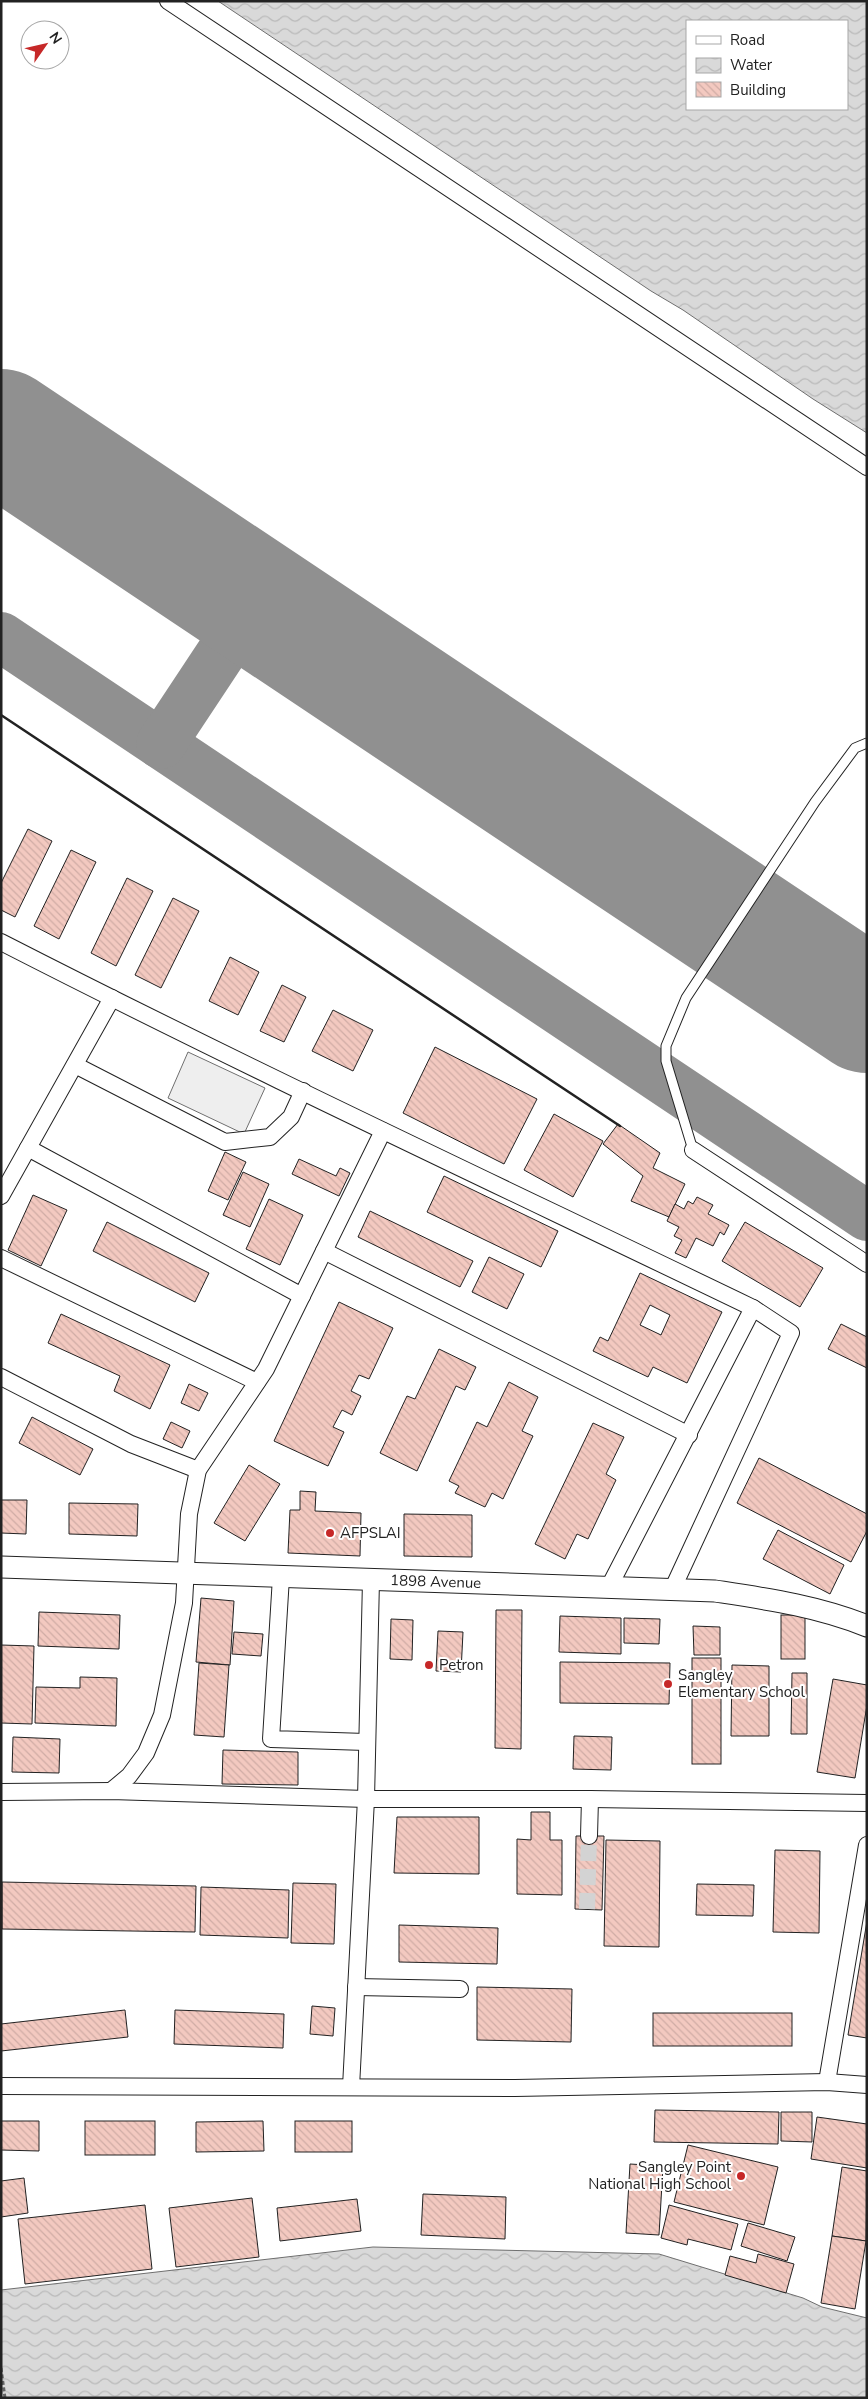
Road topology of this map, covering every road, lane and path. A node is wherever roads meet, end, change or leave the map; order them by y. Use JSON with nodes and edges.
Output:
{"nodes":[{"id":1,"x":168,"y":1,"type":"edge"},
{"id":2,"x":867,"y":467,"type":"edge"},
{"id":3,"x":867,"y":743,"type":"edge"},
{"id":4,"x":1,"y":942,"type":"edge"},
{"id":5,"x":112,"y":998,"type":"junction"},
{"id":6,"x":75,"y":1065,"type":"junction"},
{"id":7,"x":302,"y":1091,"type":"junction"},
{"id":8,"x":383,"y":1131,"type":"junction"},
{"id":9,"x":28,"y":1148,"type":"junction"},
{"id":10,"x":693,"y":1150,"type":"joint"},
{"id":11,"x":1,"y":1196,"type":"edge"},
{"id":12,"x":324,"y":1251,"type":"junction"},
{"id":13,"x":1,"y":1258,"type":"edge"},
{"id":14,"x":867,"y":1264,"type":"edge"},
{"id":15,"x":302,"y":1296,"type":"junction"},
{"id":16,"x":753,"y":1308,"type":"junction"},
{"id":17,"x":1,"y":1377,"type":"edge"},
{"id":18,"x":258,"y":1382,"type":"junction"},
{"id":19,"x":689,"y":1436,"type":"junction"},
{"id":20,"x":198,"y":1470,"type":"junction"},
{"id":21,"x":1,"y":1567,"type":"edge"},
{"id":22,"x":187,"y":1573,"type":"junction"},
{"id":23,"x":280,"y":1577,"type":"junction"},
{"id":24,"x":372,"y":1580,"type":"junction"},
{"id":25,"x":609,"y":1587,"type":"junction"},
{"id":26,"x":673,"y":1588,"type":"junction"},
{"id":27,"x":867,"y":1626,"type":"edge"},
{"id":28,"x":366,"y":1742,"type":"junction"},
{"id":29,"x":110,"y":1791,"type":"junction"},
{"id":30,"x":1,"y":1792,"type":"edge"},
{"id":31,"x":366,"y":1799,"type":"junction"},
{"id":32,"x":590,"y":1799,"type":"junction"},
{"id":33,"x":867,"y":1803,"type":"edge"},
{"id":34,"x":589,"y":1836,"type":"tunnel mouth"},
{"id":35,"x":867,"y":1845,"type":"edge"},
{"id":36,"x":356,"y":1986,"type":"junction"},
{"id":37,"x":460,"y":1989,"type":"dead end"},
{"id":38,"x":827,"y":2082,"type":"junction"},
{"id":39,"x":867,"y":2085,"type":"edge"},
{"id":40,"x":1,"y":2086,"type":"edge"},
{"id":41,"x":351,"y":2087,"type":"junction"},
{"id":42,"x":1,"y":2368,"type":"edge"},
{"id":43,"x":5,"y":2398,"type":"edge"}],
"edges":[{"from":1,"to":2,"type":"street"},
{"from":3,"to":10,"type":"lane"},
{"from":4,"to":5,"type":"street"},
{"from":5,"to":6,"type":"street"},
{"from":5,"to":7,"type":"street"},
{"from":6,"to":7,"type":"street"},
{"from":6,"to":9,"type":"street"},
{"from":7,"to":8,"type":"street"},
{"from":8,"to":12,"type":"street"},
{"from":8,"to":16,"type":"street"},
{"from":9,"to":11,"type":"street"},
{"from":9,"to":15,"type":"street"},
{"from":10,"to":14,"type":"street"},
{"from":12,"to":15,"type":"street"},
{"from":12,"to":19,"type":"street"},
{"from":13,"to":18,"type":"street"},
{"from":15,"to":18,"type":"street"},
{"from":16,"to":19,"type":"street"},
{"from":16,"to":26,"type":"street"},
{"from":17,"to":20,"type":"street"},
{"from":18,"to":20,"type":"street"},
{"from":19,"to":25,"type":"street"},
{"from":20,"to":22,"type":"street"},
{"from":21,"to":22,"type":"street","name":"1898 Avenue"},
{"from":22,"to":23,"type":"street","name":"1898 Avenue"},
{"from":22,"to":29,"type":"street"},
{"from":23,"to":24,"type":"street","name":"1898 Avenue"},
{"from":23,"to":28,"type":"street"},
{"from":24,"to":25,"type":"street","name":"1898 Avenue"},
{"from":24,"to":28,"type":"street"},
{"from":25,"to":26,"type":"street","name":"1898 Avenue"},
{"from":26,"to":27,"type":"street","name":"1898 Avenue"},
{"from":28,"to":31,"type":"street"},
{"from":29,"to":30,"type":"street"},
{"from":29,"to":31,"type":"street"},
{"from":31,"to":32,"type":"street"},
{"from":31,"to":36,"type":"street"},
{"from":32,"to":33,"type":"street"},
{"from":32,"to":34,"type":"street"},
{"from":35,"to":38,"type":"street"},
{"from":36,"to":37,"type":"street"},
{"from":36,"to":41,"type":"street"},
{"from":38,"to":39,"type":"street"},
{"from":38,"to":41,"type":"street"},
{"from":40,"to":41,"type":"street"},
{"from":42,"to":43,"type":"path"}]}
